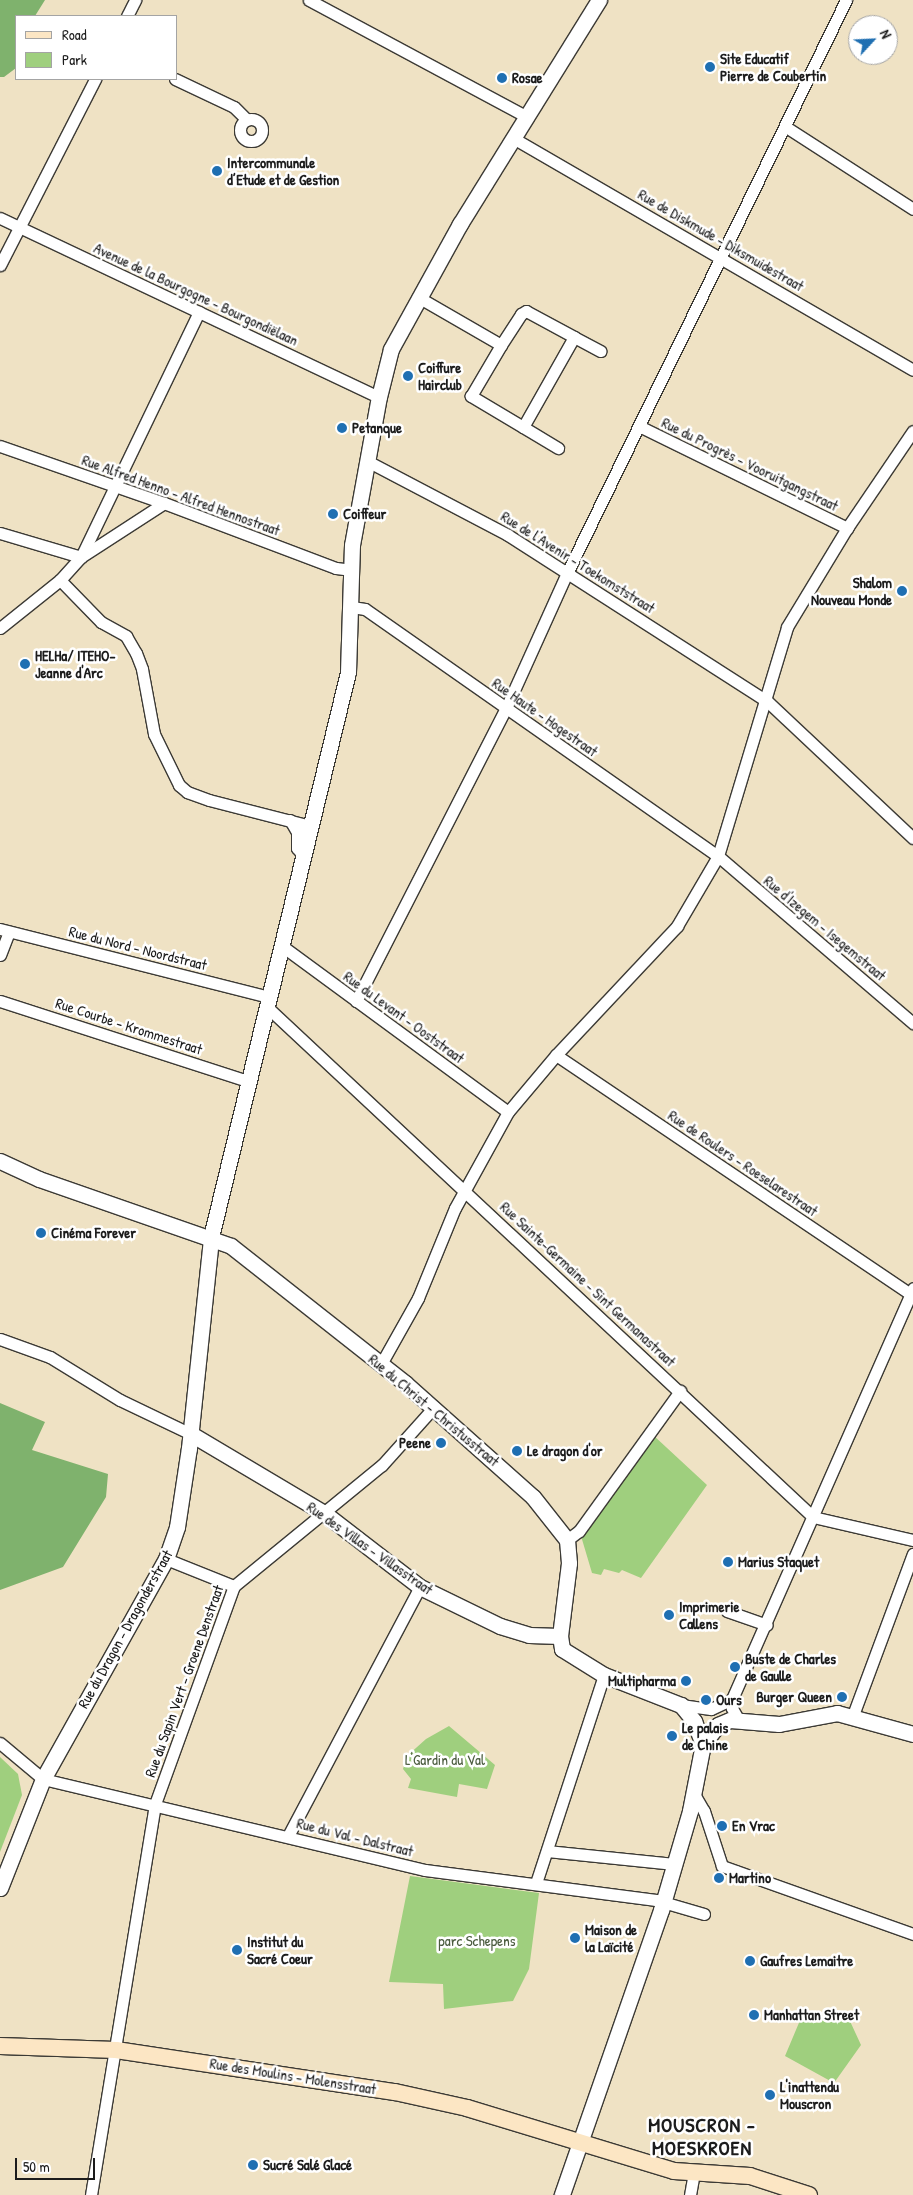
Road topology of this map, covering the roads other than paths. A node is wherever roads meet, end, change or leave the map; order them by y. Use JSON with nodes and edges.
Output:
{"nodes":[{"id":1,"x":135,"y":0,"type":"edge"},
{"id":2,"x":309,"y":0,"type":"edge"},
{"id":3,"x":600,"y":0,"type":"edge"},
{"id":4,"x":846,"y":0,"type":"edge"},
{"id":5,"x":128,"y":15,"type":"edge"},
{"id":6,"x":94,"y":80,"type":"edge"},
{"id":7,"x":178,"y":80,"type":"edge"},
{"id":8,"x":525,"y":116,"type":"junction"},
{"id":9,"x":247,"y":120,"type":"dead end"},
{"id":10,"x":786,"y":127,"type":"junction"},
{"id":11,"x":513,"y":138,"type":"junction"},
{"id":12,"x":913,"y":209,"type":"edge"},
{"id":13,"x":0,"y":218,"type":"edge"},
{"id":14,"x":19,"y":227,"type":"junction"},
{"id":15,"x":720,"y":255,"type":"junction"},
{"id":16,"x":0,"y":265,"type":"edge"},
{"id":17,"x":418,"y":297,"type":"junction"},
{"id":18,"x":199,"y":312,"type":"junction"},
{"id":19,"x":574,"y":337,"type":"junction"},
{"id":20,"x":501,"y":345,"type":"junction"},
{"id":21,"x":600,"y":352,"type":"dead end"},
{"id":22,"x":913,"y":370,"type":"edge"},
{"id":23,"x":378,"y":397,"type":"junction"},
{"id":24,"x":639,"y":426,"type":"junction"},
{"id":25,"x":523,"y":427,"type":"junction"},
{"id":26,"x":912,"y":433,"type":"edge"},
{"id":27,"x":0,"y":446,"type":"edge"},
{"id":28,"x":558,"y":448,"type":"dead end"},
{"id":29,"x":367,"y":461,"type":"junction"},
{"id":30,"x":117,"y":486,"type":"junction"},
{"id":31,"x":164,"y":503,"type":"junction"},
{"id":32,"x":847,"y":528,"type":"junction"},
{"id":33,"x":0,"y":533,"type":"edge"},
{"id":34,"x":81,"y":557,"type":"junction"},
{"id":35,"x":352,"y":570,"type":"junction"},
{"id":36,"x":568,"y":571,"type":"junction"},
{"id":37,"x":60,"y":580,"type":"junction"},
{"id":38,"x":352,"y":607,"type":"junction"},
{"id":39,"x":0,"y":628,"type":"edge"},
{"id":40,"x":767,"y":701,"type":"junction"},
{"id":41,"x":506,"y":708,"type":"junction"},
{"id":42,"x":290,"y":820,"type":"junction"},
{"id":43,"x":310,"y":826,"type":"junction"},
{"id":44,"x":913,"y":838,"type":"edge"},
{"id":45,"x":302,"y":854,"type":"junction"},
{"id":46,"x":718,"y":856,"type":"junction"},
{"id":47,"x":5,"y":931,"type":"edge"},
{"id":48,"x":282,"y":946,"type":"junction"},
{"id":49,"x":0,"y":955,"type":"edge"},
{"id":50,"x":356,"y":1000,"type":"junction"},
{"id":51,"x":0,"y":1001,"type":"edge"},
{"id":52,"x":268,"y":1001,"type":"junction"},
{"id":53,"x":913,"y":1023,"type":"edge"},
{"id":54,"x":556,"y":1055,"type":"junction"},
{"id":55,"x":248,"y":1081,"type":"junction"},
{"id":56,"x":508,"y":1112,"type":"junction"},
{"id":57,"x":0,"y":1161,"type":"edge"},
{"id":58,"x":465,"y":1189,"type":"junction"},
{"id":59,"x":210,"y":1237,"type":"junction"},
{"id":60,"x":912,"y":1292,"type":"edge"},
{"id":61,"x":0,"y":1339,"type":"edge"},
{"id":62,"x":381,"y":1364,"type":"junction"},
{"id":63,"x":680,"y":1391,"type":"junction"},
{"id":64,"x":434,"y":1407,"type":"junction"},
{"id":65,"x":191,"y":1434,"type":"junction"},
{"id":66,"x":324,"y":1513,"type":"junction"},
{"id":67,"x":813,"y":1517,"type":"junction"},
{"id":68,"x":567,"y":1540,"type":"junction"},
{"id":69,"x":913,"y":1540,"type":"edge"},
{"id":70,"x":913,"y":1554,"type":"edge"},
{"id":71,"x":166,"y":1559,"type":"junction"},
{"id":72,"x":234,"y":1586,"type":"junction"},
{"id":73,"x":420,"y":1587,"type":"junction"},
{"id":74,"x":727,"y":1611,"type":"dead end"},
{"id":75,"x":767,"y":1625,"type":"junction"},
{"id":76,"x":560,"y":1636,"type":"junction"},
{"id":77,"x":604,"y":1674,"type":"junction"},
{"id":78,"x":732,"y":1699,"type":"junction"},
{"id":79,"x":681,"y":1705,"type":"junction"},
{"id":80,"x":853,"y":1715,"type":"junction"},
{"id":81,"x":738,"y":1719,"type":"junction"},
{"id":82,"x":913,"y":1734,"type":"edge"},
{"id":83,"x":0,"y":1743,"type":"edge"},
{"id":84,"x":703,"y":1744,"type":"junction"},
{"id":85,"x":44,"y":1779,"type":"junction"},
{"id":86,"x":694,"y":1794,"type":"junction"},
{"id":87,"x":155,"y":1804,"type":"junction"},
{"id":88,"x":288,"y":1836,"type":"junction"},
{"id":89,"x":547,"y":1851,"type":"junction"},
{"id":90,"x":674,"y":1864,"type":"junction"},
{"id":91,"x":536,"y":1883,"type":"junction"},
{"id":92,"x":0,"y":1888,"type":"edge"},
{"id":93,"x":663,"y":1902,"type":"junction"},
{"id":94,"x":704,"y":1914,"type":"dead end"},
{"id":95,"x":913,"y":1934,"type":"edge"},
{"id":96,"x":0,"y":2046,"type":"edge"},
{"id":97,"x":116,"y":2050,"type":"junction"},
{"id":98,"x":579,"y":2143,"type":"junction"},
{"id":99,"x":694,"y":2172,"type":"junction"},
{"id":100,"x":91,"y":2195,"type":"edge"},
{"id":101,"x":562,"y":2195,"type":"edge"},
{"id":102,"x":690,"y":2195,"type":"edge"},
{"id":103,"x":809,"y":2195,"type":"edge"}],
"edges":[{"from":1,"to":5,"type":"street"},
{"from":2,"to":8,"type":"street"},
{"from":3,"to":8,"type":"street","name":"Rue du Dragon - Dragonderstraat"},
{"from":4,"to":10,"type":"street"},
{"from":6,"to":14,"type":"street"},
{"from":7,"to":9,"type":"street"},
{"from":8,"to":11,"type":"street","name":"Rue du Dragon - Dragonderstraat"},
{"from":10,"to":12,"type":"street"},
{"from":10,"to":15,"type":"street"},
{"from":11,"to":15,"type":"street","name":"Rue de Diskmude - Diksmuidestraat"},
{"from":11,"to":17,"type":"street","name":"Rue du Dragon - Dragonderstraat"},
{"from":13,"to":14,"type":"street","name":"Avenue de la Bourgogne - Bourgondiëlaan"},
{"from":14,"to":16,"type":"street"},
{"from":14,"to":18,"type":"street","name":"Avenue de la Bourgogne - Bourgondiëlaan"},
{"from":15,"to":22,"type":"street","name":"Rue de Diskmude - Diksmuidestraat"},
{"from":15,"to":24,"type":"street"},
{"from":17,"to":20,"type":"street"},
{"from":17,"to":23,"type":"street","name":"Rue du Dragon - Dragonderstraat"},
{"from":18,"to":23,"type":"street","name":"Avenue de la Bourgogne - Bourgondiëlaan"},
{"from":18,"to":30,"type":"street"},
{"from":19,"to":20,"type":"street"},
{"from":19,"to":21,"type":"street"},
{"from":19,"to":25,"type":"street"},
{"from":20,"to":25,"type":"street"},
{"from":23,"to":29,"type":"street","name":"Rue du Dragon - Dragonderstraat"},
{"from":24,"to":32,"type":"street","name":"Rue du Progrès - Vooruitgangstraat"},
{"from":24,"to":36,"type":"street"},
{"from":25,"to":28,"type":"street"},
{"from":26,"to":32,"type":"street"},
{"from":27,"to":30,"type":"street","name":"Rue Alfred Henno - Alfred Hennostraat"},
{"from":29,"to":35,"type":"street","name":"Rue du Dragon - Dragonderstraat"},
{"from":29,"to":36,"type":"street","name":"Rue de l'Avenir - Toekomststraat"},
{"from":30,"to":31,"type":"street","name":"Rue Alfred Henno - Alfred Hennostraat"},
{"from":30,"to":34,"type":"street"},
{"from":31,"to":34,"type":"street"},
{"from":31,"to":35,"type":"street","name":"Rue Alfred Henno - Alfred Hennostraat"},
{"from":32,"to":40,"type":"street"},
{"from":33,"to":34,"type":"street"},
{"from":34,"to":37,"type":"street"},
{"from":35,"to":38,"type":"street","name":"Rue du Dragon - Dragonderstraat"},
{"from":36,"to":40,"type":"street","name":"Rue de l'Avenir - Toekomststraat"},
{"from":36,"to":41,"type":"street"},
{"from":37,"to":39,"type":"street"},
{"from":37,"to":42,"type":"street"},
{"from":38,"to":41,"type":"street","name":"Rue Haute - Hogestraat"},
{"from":38,"to":43,"type":"street","name":"Rue du Dragon - Dragonderstraat"},
{"from":40,"to":44,"type":"street","name":"Rue de l'Avenir - Toekomststraat"},
{"from":40,"to":46,"type":"street"},
{"from":41,"to":46,"type":"street","name":"Rue Haute - Hogestraat"},
{"from":41,"to":50,"type":"street"},
{"from":42,"to":43,"type":"street"},
{"from":42,"to":45,"type":"street"},
{"from":43,"to":45,"type":"street","name":"Rue du Dragon - Dragonderstraat"},
{"from":45,"to":48,"type":"street","name":"Rue du Dragon - Dragonderstraat"},
{"from":46,"to":53,"type":"street","name":"Rue d'Izegem - Isegemstraat"},
{"from":46,"to":54,"type":"street"},
{"from":47,"to":49,"type":"street"},
{"from":47,"to":52,"type":"street","name":"Rue du Nord - Noordstraat"},
{"from":48,"to":50,"type":"street","name":"Rue du Levant - Ooststraat"},
{"from":48,"to":52,"type":"street","name":"Rue du Dragon - Dragonderstraat"},
{"from":50,"to":56,"type":"street","name":"Rue du Levant - Ooststraat"},
{"from":51,"to":55,"type":"street","name":"Rue Courbe - Krommestraat"},
{"from":52,"to":55,"type":"street","name":"Rue du Dragon - Dragonderstraat"},
{"from":52,"to":58,"type":"street","name":"Rue Sainte-Germaine - Sint Germanastraat"},
{"from":54,"to":56,"type":"street"},
{"from":54,"to":60,"type":"street","name":"Rue de Roulers - Roeselarestraat"},
{"from":55,"to":59,"type":"street","name":"Rue du Dragon - Dragonderstraat"},
{"from":56,"to":58,"type":"street"},
{"from":57,"to":59,"type":"street","name":"Rue du Christ - Christusstraat"},
{"from":58,"to":62,"type":"street"},
{"from":58,"to":63,"type":"street","name":"Rue Sainte-Germaine - Sint Germanastraat"},
{"from":59,"to":62,"type":"street","name":"Rue du Christ - Christusstraat"},
{"from":59,"to":65,"type":"street","name":"Rue du Dragon - Dragonderstraat"},
{"from":60,"to":67,"type":"street"},
{"from":61,"to":65,"type":"street"},
{"from":62,"to":64,"type":"street","name":"Rue du Christ - Christusstraat"},
{"from":63,"to":67,"type":"street","name":"Rue Sainte-Germaine - Sint Germanastraat"},
{"from":63,"to":68,"type":"street"},
{"from":64,"to":66,"type":"street","name":"Rue du Sapin Vert - Groene Denstraat"},
{"from":64,"to":68,"type":"street","name":"Rue du Christ - Christusstraat"},
{"from":65,"to":66,"type":"street","name":"Rue des Villas - Villasstraat"},
{"from":65,"to":71,"type":"street","name":"Rue du Dragon - Dragonderstraat"},
{"from":66,"to":72,"type":"street","name":"Rue du Sapin Vert - Groene Denstraat"},
{"from":66,"to":73,"type":"street","name":"Rue des Villas - Villasstraat"},
{"from":67,"to":69,"type":"street"},
{"from":67,"to":75,"type":"street"},
{"from":68,"to":76,"type":"street"},
{"from":70,"to":80,"type":"street"},
{"from":71,"to":72,"type":"street"},
{"from":71,"to":85,"type":"street","name":"Rue du Dragon - Dragonderstraat"},
{"from":72,"to":87,"type":"street","name":"Rue du Sapin Vert - Groene Denstraat"},
{"from":73,"to":76,"type":"street","name":"Rue des Villas - Villasstraat"},
{"from":73,"to":88,"type":"street"},
{"from":74,"to":75,"type":"street"},
{"from":75,"to":78,"type":"street"},
{"from":76,"to":77,"type":"street"},
{"from":77,"to":79,"type":"street"},
{"from":77,"to":89,"type":"street"},
{"from":78,"to":79,"type":"street"},
{"from":78,"to":81,"type":"street"},
{"from":79,"to":84,"type":"street"},
{"from":80,"to":81,"type":"street"},
{"from":80,"to":82,"type":"street"},
{"from":81,"to":84,"type":"street"},
{"from":83,"to":85,"type":"street"},
{"from":84,"to":86,"type":"street"},
{"from":85,"to":87,"type":"street","name":"Rue du Val - Dalstraat"},
{"from":85,"to":92,"type":"street","name":"Rue du Dragon - Dragonderstraat"},
{"from":86,"to":90,"type":"street"},
{"from":86,"to":95,"type":"street"},
{"from":87,"to":88,"type":"street","name":"Rue du Val - Dalstraat"},
{"from":87,"to":97,"type":"street","name":"Rue du Sapin Vert - Groene Denstraat"},
{"from":88,"to":91,"type":"street","name":"Rue du Val - Dalstraat"},
{"from":89,"to":90,"type":"street"},
{"from":89,"to":91,"type":"street"},
{"from":90,"to":93,"type":"street"},
{"from":91,"to":93,"type":"street","name":"Rue du Val - Dalstraat"},
{"from":93,"to":94,"type":"street","name":"Rue du Val - Dalstraat"},
{"from":93,"to":98,"type":"street"},
{"from":96,"to":97,"type":"main road","name":"Rue des Moulins - Molensstraat"},
{"from":97,"to":98,"type":"main road","name":"Rue des Moulins - Molensstraat"},
{"from":97,"to":100,"type":"street","name":"Rue du Sapin Vert - Groene Denstraat"},
{"from":98,"to":99,"type":"main road","name":"Rue des Moulins - Molensstraat"},
{"from":98,"to":101,"type":"street"},
{"from":99,"to":102,"type":"street"},
{"from":99,"to":103,"type":"main road","name":"Rue des Moulins - Molensstraat"}]}
